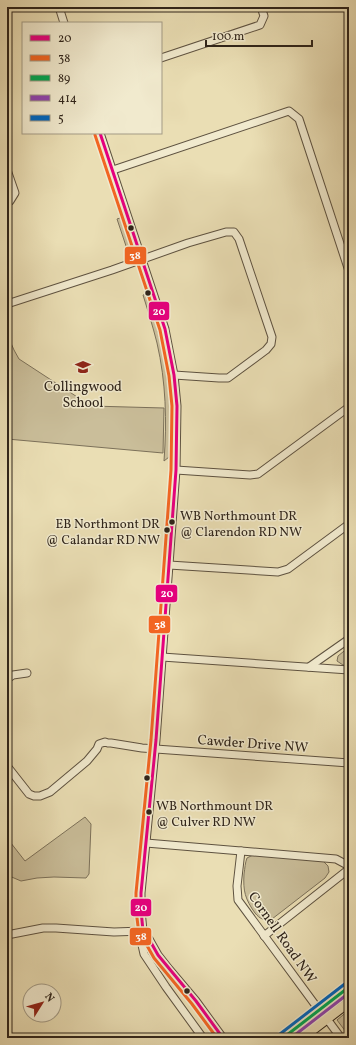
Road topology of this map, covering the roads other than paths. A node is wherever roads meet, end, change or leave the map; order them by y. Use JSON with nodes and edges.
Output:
{"nodes":[{"id":1,"x":59,"y":7,"type":"edge"},
{"id":2,"x":261,"y":7,"type":"edge"},
{"id":3,"x":64,"y":22,"type":"edge"},
{"id":4,"x":162,"y":58,"type":"edge"},
{"id":5,"x":100,"y":134,"type":"edge"},
{"id":6,"x":7,"y":170,"type":"edge"},
{"id":7,"x":113,"y":170,"type":"junction"},
{"id":8,"x":7,"y":202,"type":"edge"},
{"id":9,"x":143,"y":259,"type":"junction"},
{"id":10,"x":349,"y":271,"type":"edge"},
{"id":11,"x":7,"y":304,"type":"edge"},
{"id":12,"x":174,"y":375,"type":"junction"},
{"id":13,"x":349,"y":406,"type":"edge"},
{"id":14,"x":176,"y":470,"type":"junction"},
{"id":15,"x":349,"y":524,"type":"edge"},
{"id":16,"x":169,"y":565,"type":"junction"},
{"id":17,"x":349,"y":639,"type":"edge"},
{"id":18,"x":162,"y":657,"type":"junction"},
{"id":19,"x":309,"y":668,"type":"junction"},
{"id":20,"x":349,"y":670,"type":"edge"},
{"id":21,"x":27,"y":673,"type":"dead end"},
{"id":22,"x":7,"y":679,"type":"edge"},
{"id":23,"x":155,"y":749,"type":"junction"},
{"id":24,"x":349,"y":763,"type":"edge"},
{"id":25,"x":7,"y":766,"type":"edge"},
{"id":26,"x":146,"y":843,"type":"junction"},
{"id":27,"x":241,"y":850,"type":"junction"},
{"id":28,"x":349,"y":868,"type":"edge"},
{"id":29,"x":143,"y":931,"type":"junction"},
{"id":30,"x":7,"y":935,"type":"edge"},
{"id":31,"x":264,"y":936,"type":"junction"},
{"id":32,"x":349,"y":987,"type":"edge"},
{"id":33,"x":349,"y":1002,"type":"edge"},
{"id":34,"x":319,"y":1010,"type":"junction"},
{"id":35,"x":327,"y":1020,"type":"junction"},
{"id":36,"x":204,"y":1038,"type":"edge"},
{"id":37,"x":223,"y":1038,"type":"edge"},
{"id":38,"x":283,"y":1038,"type":"edge"},
{"id":39,"x":302,"y":1038,"type":"edge"},
{"id":40,"x":341,"y":1038,"type":"edge"}],
"edges":[{"from":1,"to":3,"type":"street"},
{"from":2,"to":4,"type":"street"},
{"from":5,"to":7,"type":"street"},
{"from":6,"to":8,"type":"street"},
{"from":7,"to":9,"type":"street"},
{"from":7,"to":10,"type":"street"},
{"from":9,"to":11,"type":"street"},
{"from":9,"to":12,"type":"street"},
{"from":9,"to":12,"type":"street"},
{"from":12,"to":14,"type":"street"},
{"from":13,"to":14,"type":"street"},
{"from":14,"to":16,"type":"street"},
{"from":15,"to":16,"type":"street"},
{"from":16,"to":18,"type":"street"},
{"from":17,"to":19,"type":"street"},
{"from":18,"to":19,"type":"street"},
{"from":18,"to":23,"type":"street"},
{"from":19,"to":20,"type":"street"},
{"from":21,"to":22,"type":"street"},
{"from":23,"to":24,"type":"street","name":"Cawder Drive NW"},
{"from":23,"to":25,"type":"street","name":"Cawder Drive NW"},
{"from":23,"to":26,"type":"street"},
{"from":26,"to":27,"type":"street"},
{"from":26,"to":29,"type":"street"},
{"from":27,"to":28,"type":"street"},
{"from":27,"to":31,"type":"street","name":"Cornell Road NW"},
{"from":28,"to":31,"type":"street"},
{"from":29,"to":30,"type":"street"},
{"from":29,"to":36,"type":"street"},
{"from":29,"to":37,"type":"street"},
{"from":31,"to":34,"type":"street","name":"Cornell Road NW"},
{"from":32,"to":34,"type":"main road"},
{"from":33,"to":35,"type":"main road"},
{"from":34,"to":38,"type":"main road"},
{"from":35,"to":39,"type":"main road"},
{"from":35,"to":40,"type":"street"}]}
